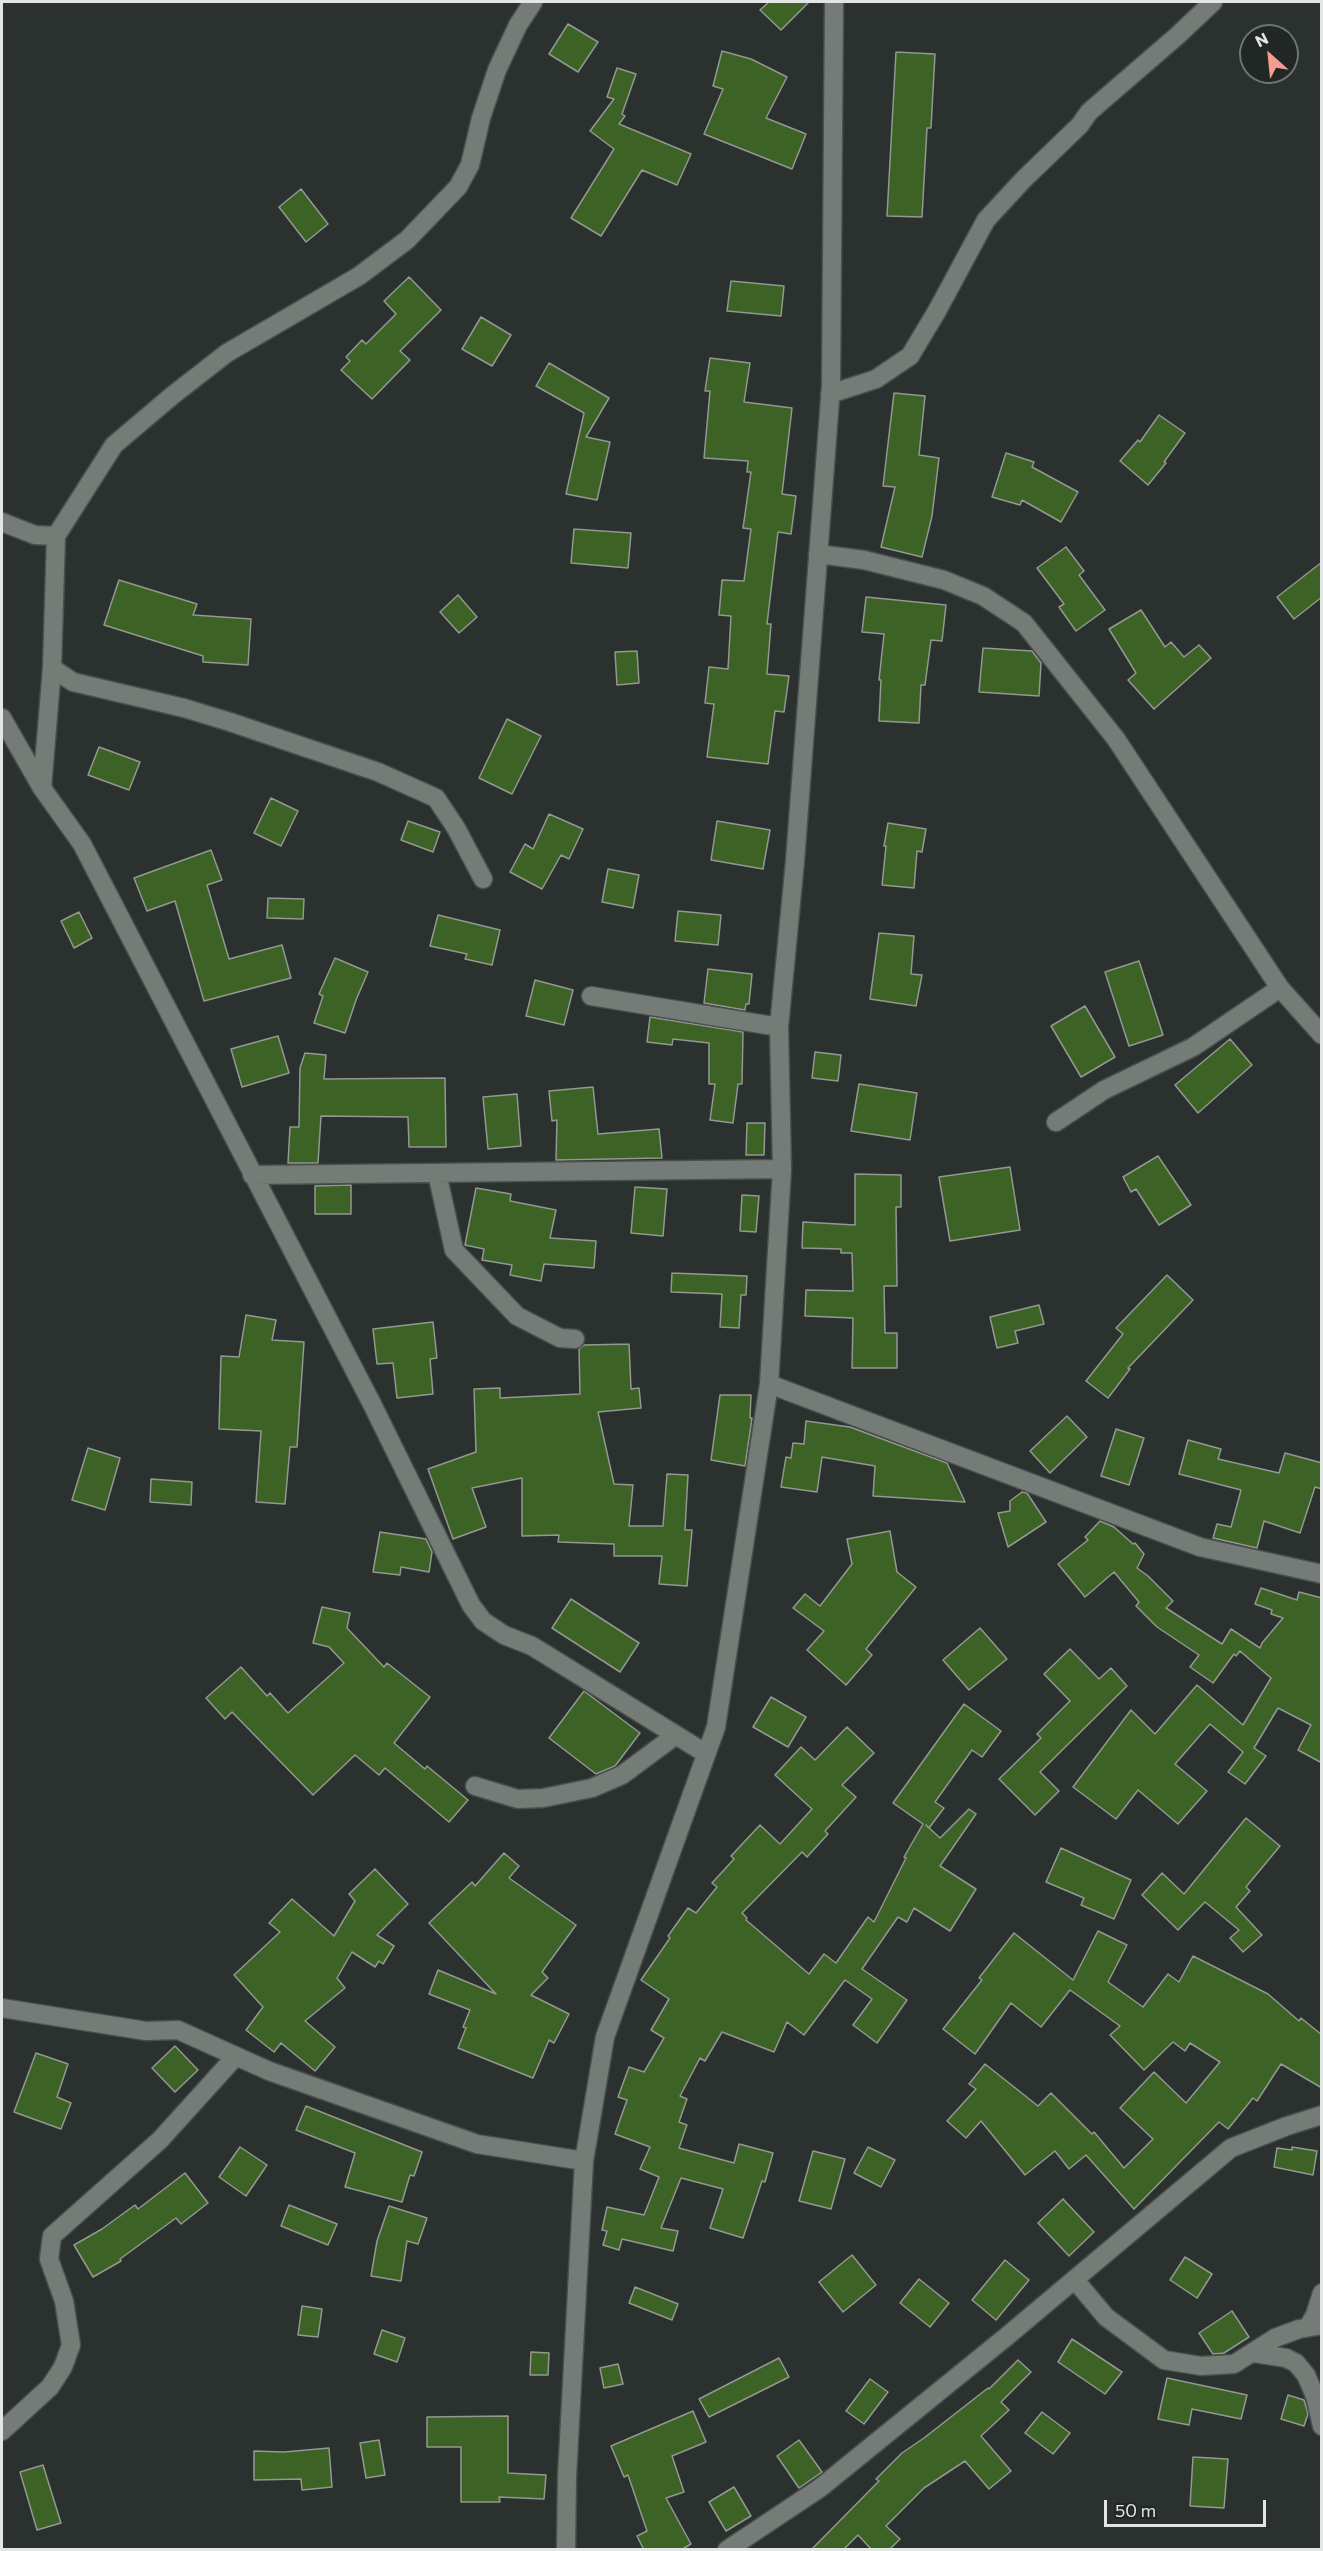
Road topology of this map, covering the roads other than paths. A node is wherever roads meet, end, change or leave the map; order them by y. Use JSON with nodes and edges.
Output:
{"nodes":[{"id":1,"x":533,"y":2,"type":"edge"},
{"id":2,"x":834,"y":2,"type":"edge"},
{"id":3,"x":1213,"y":2,"type":"edge"},
{"id":4,"x":830,"y":394,"type":"junction"},
{"id":5,"x":2,"y":522,"type":"edge"},
{"id":6,"x":56,"y":536,"type":"junction"},
{"id":7,"x":818,"y":554,"type":"junction"},
{"id":8,"x":52,"y":668,"type":"junction"},
{"id":9,"x":2,"y":718,"type":"edge"},
{"id":10,"x":42,"y":788,"type":"junction"},
{"id":11,"x":483,"y":879,"type":"dead end"},
{"id":12,"x":1280,"y":988,"type":"junction"},
{"id":13,"x":591,"y":996,"type":"dead end"},
{"id":14,"x":779,"y":1027,"type":"junction"},
{"id":15,"x":1322,"y":1035,"type":"edge"},
{"id":16,"x":1056,"y":1122,"type":"dead end"},
{"id":17,"x":782,"y":1169,"type":"junction"},
{"id":18,"x":437,"y":1173,"type":"junction"},
{"id":19,"x":252,"y":1175,"type":"junction"},
{"id":20,"x":575,"y":1339,"type":"dead end"},
{"id":21,"x":769,"y":1384,"type":"junction"},
{"id":22,"x":1322,"y":1574,"type":"edge"},
{"id":23,"x":676,"y":1735,"type":"junction"},
{"id":24,"x":705,"y":1753,"type":"junction"},
{"id":25,"x":475,"y":1786,"type":"dead end"},
{"id":26,"x":2,"y":2008,"type":"edge"},
{"id":27,"x":236,"y":2056,"type":"junction"},
{"id":28,"x":1322,"y":2115,"type":"edge"},
{"id":29,"x":584,"y":2161,"type":"junction"},
{"id":30,"x":1075,"y":2280,"type":"junction"},
{"id":31,"x":1322,"y":2293,"type":"edge"},
{"id":32,"x":1315,"y":2326,"type":"edge"},
{"id":33,"x":1254,"y":2353,"type":"junction"},
{"id":34,"x":1322,"y":2426,"type":"edge"},
{"id":35,"x":2,"y":2432,"type":"edge"},
{"id":36,"x":566,"y":2550,"type":"edge"},
{"id":37,"x":727,"y":2550,"type":"edge"}],
"edges":[{"from":1,"to":6,"type":"street"},
{"from":2,"to":4,"type":"street"},
{"from":3,"to":4,"type":"street"},
{"from":4,"to":7,"type":"street"},
{"from":5,"to":6,"type":"street"},
{"from":6,"to":8,"type":"street"},
{"from":7,"to":12,"type":"street"},
{"from":7,"to":14,"type":"street"},
{"from":8,"to":10,"type":"street"},
{"from":8,"to":11,"type":"street"},
{"from":9,"to":10,"type":"street"},
{"from":10,"to":19,"type":"street"},
{"from":12,"to":15,"type":"street"},
{"from":12,"to":16,"type":"street"},
{"from":13,"to":14,"type":"street"},
{"from":14,"to":17,"type":"street"},
{"from":17,"to":18,"type":"street"},
{"from":17,"to":21,"type":"street"},
{"from":18,"to":19,"type":"street"},
{"from":18,"to":20,"type":"street"},
{"from":19,"to":23,"type":"street"},
{"from":21,"to":22,"type":"street"},
{"from":21,"to":24,"type":"street"},
{"from":23,"to":24,"type":"street"},
{"from":23,"to":25,"type":"street"},
{"from":24,"to":29,"type":"street"},
{"from":26,"to":27,"type":"street"},
{"from":27,"to":29,"type":"street"},
{"from":27,"to":35,"type":"street"},
{"from":28,"to":30,"type":"street"},
{"from":29,"to":36,"type":"street"},
{"from":30,"to":33,"type":"street"},
{"from":30,"to":37,"type":"street"},
{"from":31,"to":32,"type":"street"},
{"from":32,"to":33,"type":"street"},
{"from":33,"to":34,"type":"street"}]}
